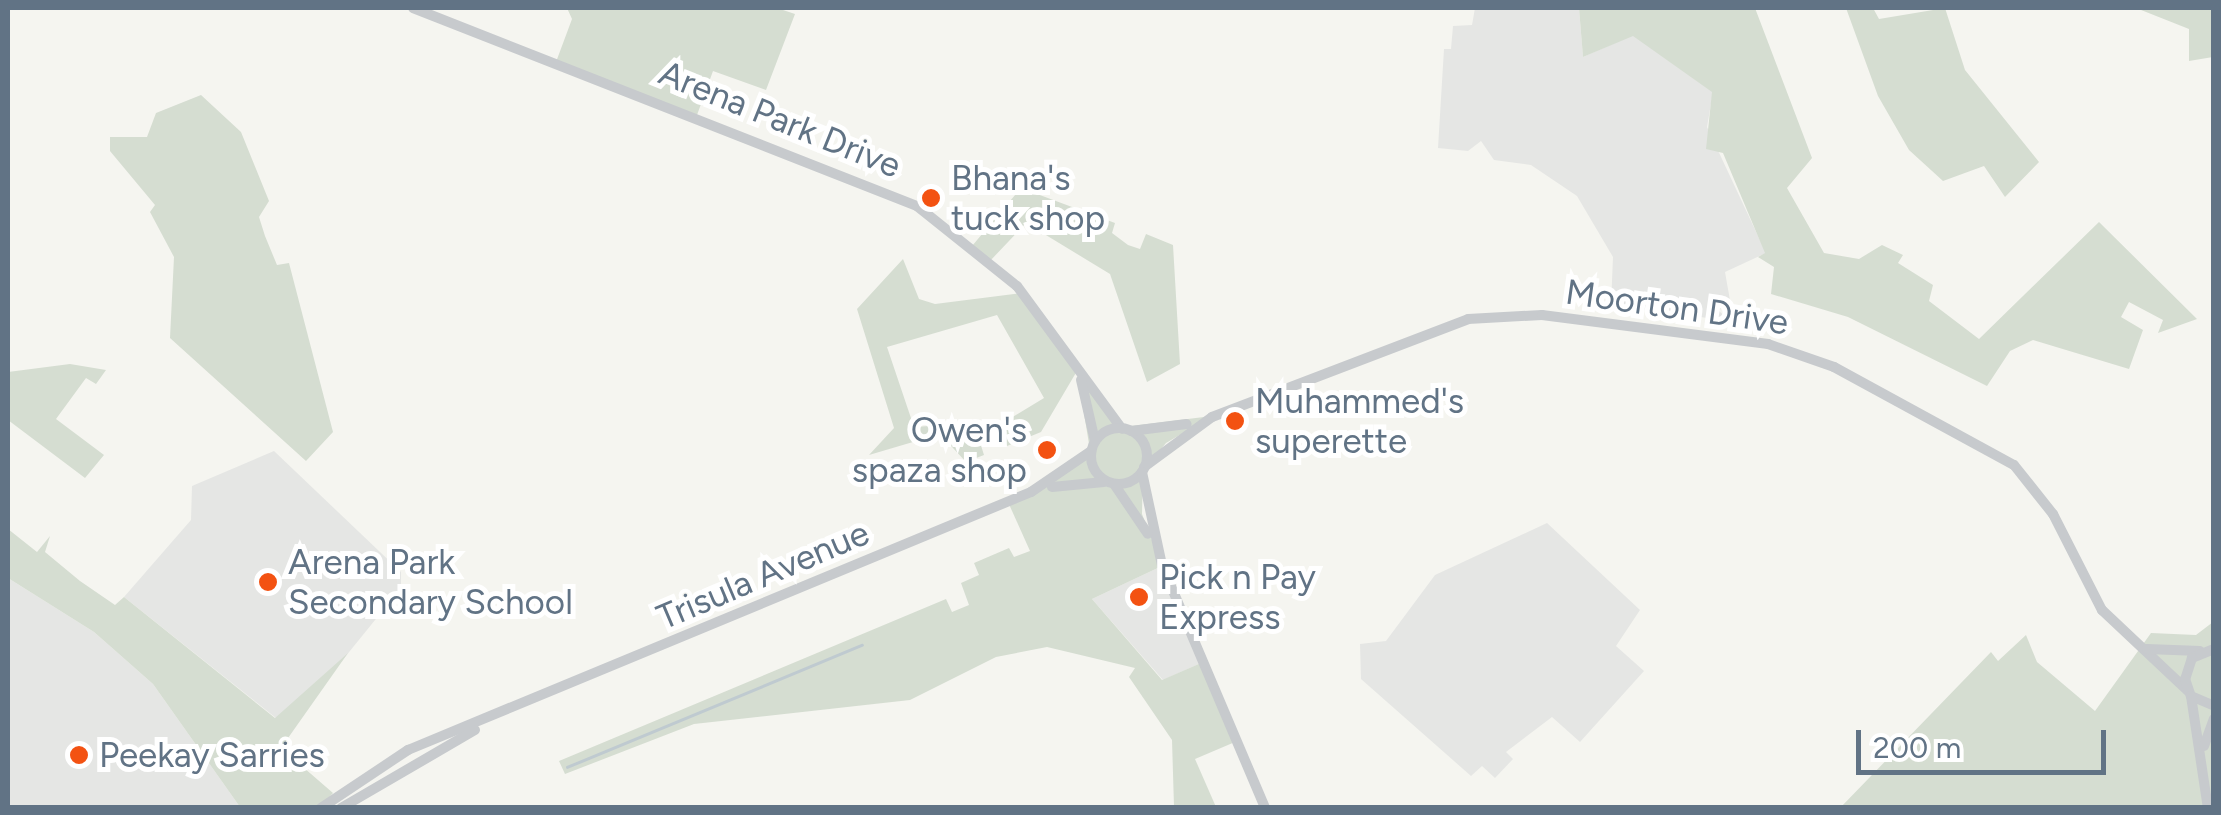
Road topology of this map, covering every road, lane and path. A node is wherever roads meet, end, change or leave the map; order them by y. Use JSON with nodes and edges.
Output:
{"nodes":[{"id":1,"x":414,"y":8,"type":"edge"},
{"id":2,"x":1074,"y":360,"type":"junction"},
{"id":3,"x":1212,"y":416,"type":"junction"},
{"id":4,"x":1127,"y":430,"type":"junction"},
{"id":5,"x":1093,"y":446,"type":"junction"},
{"id":6,"x":1143,"y":469,"type":"junction"},
{"id":7,"x":1111,"y":483,"type":"junction"},
{"id":8,"x":1032,"y":492,"type":"junction"},
{"id":9,"x":1159,"y":557,"type":"junction"},
{"id":10,"x":2209,"y":648,"type":"edge"},
{"id":11,"x":2146,"y":649,"type":"junction"},
{"id":12,"x":2189,"y":693,"type":"junction"},
{"id":13,"x":2214,"y":706,"type":"edge"},
{"id":14,"x":515,"y":708,"type":"junction"},
{"id":15,"x":2214,"y":719,"type":"edge"},
{"id":16,"x":2202,"y":752,"type":"junction"},
{"id":17,"x":321,"y":808,"type":"edge"},
{"id":18,"x":341,"y":808,"type":"edge"},
{"id":19,"x":1266,"y":808,"type":"edge"},
{"id":20,"x":2208,"y":808,"type":"edge"}],
"edges":[{"from":1,"to":2,"type":"street","name":"Arena Park Drive"},
{"from":2,"to":4,"type":"street","name":"Arena Park Drive"},
{"from":2,"to":5,"type":"street","name":"Arena Park Drive"},
{"from":3,"to":4,"type":"street","name":"Moorton Drive"},
{"from":3,"to":6,"type":"street","name":"Moorton Drive"},
{"from":3,"to":11,"type":"street","name":"Moorton Drive"},
{"from":4,"to":5,"type":"street"},
{"from":4,"to":6,"type":"street","name":"Arena Park Drive"},
{"from":5,"to":7,"type":"street","name":"Arena Park Drive"},
{"from":5,"to":8,"type":"street","name":"Trisula Avenue"},
{"from":6,"to":7,"type":"street"},
{"from":6,"to":9,"type":"street","name":"Arena Park Drive"},
{"from":7,"to":8,"type":"street","name":"Trisula Avenue"},
{"from":7,"to":9,"type":"street","name":"Arena Park Drive"},
{"from":8,"to":14,"type":"street","name":"Trisula Avenue"},
{"from":9,"to":19,"type":"street","name":"Arena Park Drive"},
{"from":10,"to":11,"type":"street"},
{"from":10,"to":12,"type":"street"},
{"from":11,"to":12,"type":"street","name":"Moorton Drive"},
{"from":12,"to":13,"type":"street"},
{"from":12,"to":16,"type":"street"},
{"from":14,"to":17,"type":"street","name":"Trisula Avenue"},
{"from":14,"to":18,"type":"street","name":"Trisula Avenue"},
{"from":15,"to":16,"type":"street"},
{"from":16,"to":20,"type":"street"}]}
